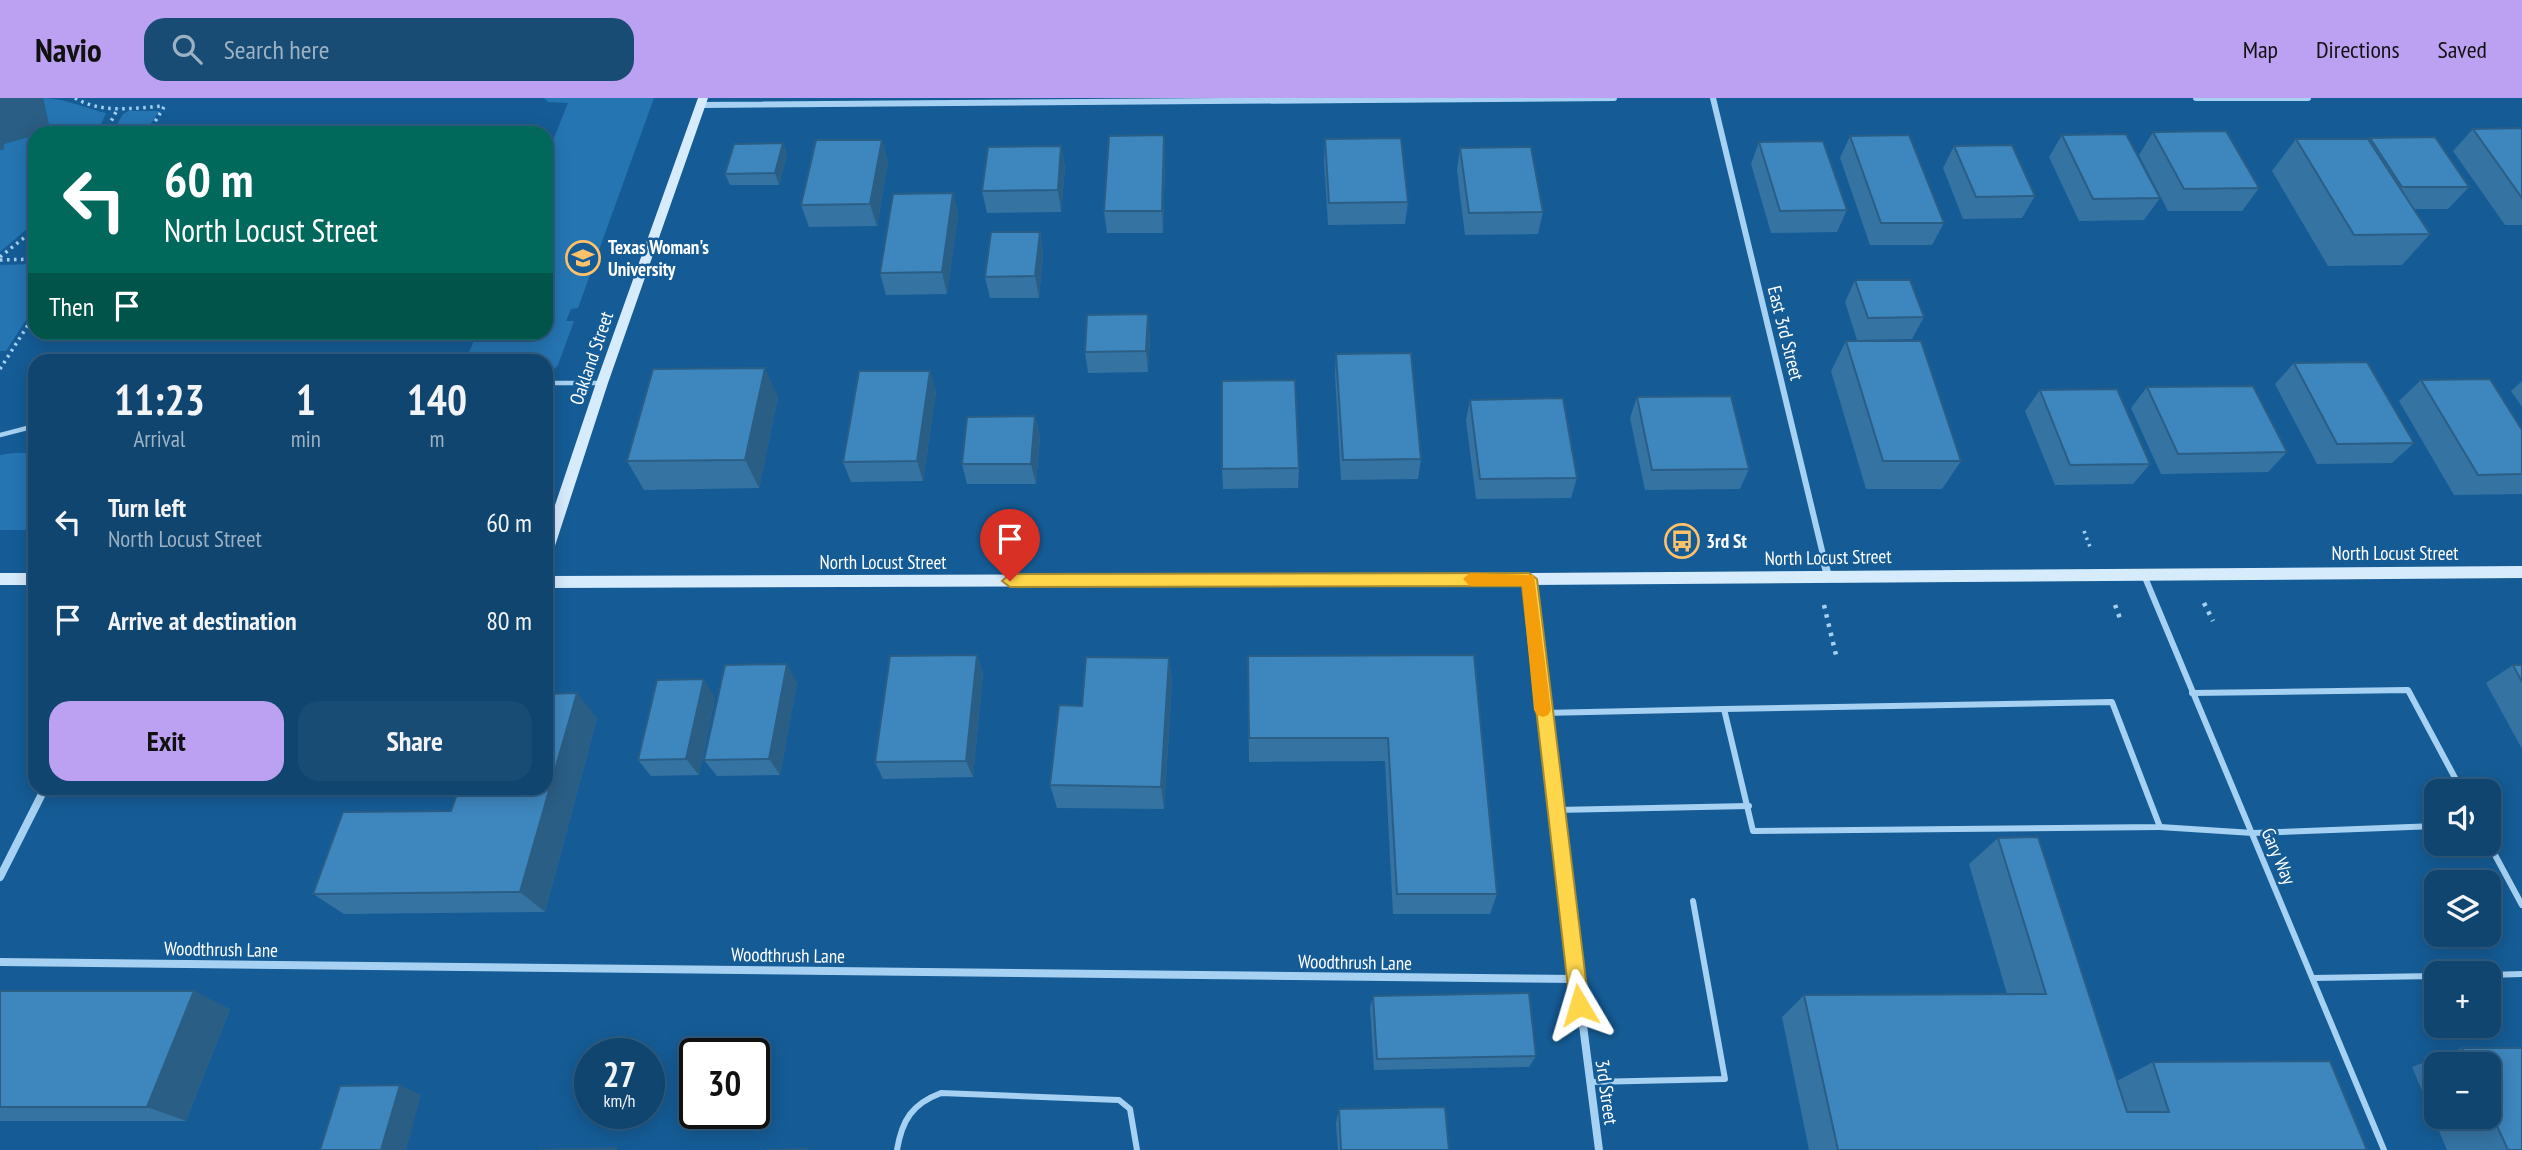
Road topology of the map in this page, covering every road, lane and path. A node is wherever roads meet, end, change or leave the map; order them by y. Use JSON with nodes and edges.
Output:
{"nodes":[{"id":1,"x":75,"y":98,"type":"edge"},
{"id":2,"x":1614,"y":98,"type":"edge"},
{"id":3,"x":1713,"y":98,"type":"edge"},
{"id":4,"x":2196,"y":98,"type":"edge"},
{"id":5,"x":2308,"y":98,"type":"edge"},
{"id":6,"x":701,"y":102,"type":"edge"},
{"id":7,"x":118,"y":108,"type":"junction"},
{"id":8,"x":109,"y":126,"type":"edge"},
{"id":9,"x":152,"y":126,"type":"edge"},
{"id":10,"x":28,"y":235,"type":"edge"},
{"id":11,"x":0,"y":258,"type":"edge"},
{"id":12,"x":28,"y":259,"type":"edge"},
{"id":13,"x":28,"y":325,"type":"edge"},
{"id":14,"x":0,"y":356,"type":"edge"},
{"id":15,"x":8,"y":356,"type":"junction"},
{"id":16,"x":0,"y":369,"type":"edge"},
{"id":17,"x":553,"y":383,"type":"edge"},
{"id":18,"x":602,"y":383,"type":"junction"},
{"id":19,"x":28,"y":428,"type":"edge"},
{"id":20,"x":0,"y":435,"type":"edge"},
{"id":21,"x":553,"y":531,"type":"edge"},
{"id":22,"x":2084,"y":531,"type":"dead end"},
{"id":23,"x":2090,"y":548,"type":"dead end"},
{"id":24,"x":2522,"y":572,"type":"edge"},
{"id":25,"x":2144,"y":574,"type":"junction"},
{"id":26,"x":1829,"y":576,"type":"junction"},
{"id":27,"x":0,"y":579,"type":"edge"},
{"id":28,"x":28,"y":579,"type":"edge"},
{"id":29,"x":1529,"y":579,"type":"junction"},
{"id":30,"x":553,"y":582,"type":"edge"},
{"id":31,"x":2202,"y":598,"type":"dead end"},
{"id":32,"x":1822,"y":601,"type":"dead end"},
{"id":33,"x":2113,"y":601,"type":"dead end"},
{"id":34,"x":2121,"y":621,"type":"dead end"},
{"id":35,"x":2213,"y":621,"type":"dead end"},
{"id":36,"x":1836,"y":654,"type":"dead end"},
{"id":37,"x":2192,"y":693,"type":"junction"},
{"id":38,"x":1724,"y":709,"type":"junction"},
{"id":39,"x":1543,"y":713,"type":"junction"},
{"id":40,"x":2456,"y":779,"type":"edge"},
{"id":41,"x":41,"y":795,"type":"edge"},
{"id":42,"x":1749,"y":806,"type":"junction"},
{"id":43,"x":1556,"y":810,"type":"junction"},
{"id":44,"x":2424,"y":826,"type":"edge"},
{"id":45,"x":2160,"y":827,"type":"junction"},
{"id":46,"x":2253,"y":833,"type":"junction"},
{"id":47,"x":2496,"y":856,"type":"edge"},
{"id":48,"x":0,"y":877,"type":"edge"},
{"id":49,"x":1693,"y":901,"type":"dead end"},
{"id":50,"x":2522,"y":905,"type":"edge"},
{"id":51,"x":0,"y":962,"type":"edge"},
{"id":52,"x":2522,"y":974,"type":"edge"},
{"id":53,"x":2501,"y":975,"type":"edge"},
{"id":54,"x":2424,"y":976,"type":"edge"},
{"id":55,"x":2313,"y":978,"type":"junction"},
{"id":56,"x":1576,"y":979,"type":"junction"},
{"id":57,"x":1590,"y":1082,"type":"junction"},
{"id":58,"x":897,"y":1150,"type":"edge"},
{"id":59,"x":1137,"y":1150,"type":"edge"},
{"id":60,"x":1599,"y":1150,"type":"edge"},
{"id":61,"x":2384,"y":1150,"type":"edge"}],
"edges":[{"from":1,"to":7,"type":"path"},
{"from":2,"to":6,"type":"street"},
{"from":3,"to":26,"type":"street","name":"East 3rd Street"},
{"from":4,"to":5,"type":"street"},
{"from":6,"to":18,"type":"main road","name":"Oakland Street"},
{"from":7,"to":8,"type":"path"},
{"from":7,"to":9,"type":"path"},
{"from":10,"to":11,"type":"path"},
{"from":11,"to":12,"type":"path"},
{"from":13,"to":15,"type":"path"},
{"from":14,"to":15,"type":"path"},
{"from":15,"to":16,"type":"path"},
{"from":17,"to":18,"type":"lane"},
{"from":18,"to":21,"type":"main road","name":"Oakland Street"},
{"from":19,"to":20,"type":"lane"},
{"from":22,"to":23,"type":"path"},
{"from":24,"to":25,"type":"main road","name":"North Locust Street"},
{"from":25,"to":26,"type":"main road","name":"North Locust Street"},
{"from":25,"to":37,"type":"lane","name":"Gary Way"},
{"from":26,"to":29,"type":"main road","name":"North Locust Street"},
{"from":27,"to":28,"type":"main road"},
{"from":29,"to":30,"type":"main road","name":"North Locust Street"},
{"from":29,"to":39,"type":"street","name":"3rd Street"},
{"from":31,"to":35,"type":"path"},
{"from":32,"to":36,"type":"path"},
{"from":33,"to":34,"type":"path"},
{"from":37,"to":40,"type":"lane"},
{"from":37,"to":46,"type":"lane","name":"Gary Way"},
{"from":38,"to":39,"type":"lane"},
{"from":38,"to":42,"type":"lane"},
{"from":38,"to":45,"type":"lane"},
{"from":39,"to":43,"type":"street","name":"3rd Street"},
{"from":41,"to":48,"type":"street"},
{"from":42,"to":43,"type":"lane"},
{"from":42,"to":45,"type":"lane"},
{"from":43,"to":56,"type":"street","name":"3rd Street"},
{"from":44,"to":46,"type":"lane"},
{"from":45,"to":46,"type":"lane"},
{"from":46,"to":55,"type":"lane","name":"Gary Way"},
{"from":47,"to":50,"type":"lane"},
{"from":49,"to":57,"type":"lane"},
{"from":51,"to":56,"type":"street","name":"Woodthrush Lane"},
{"from":52,"to":53,"type":"lane"},
{"from":54,"to":55,"type":"lane"},
{"from":55,"to":61,"type":"lane","name":"Gary Way"},
{"from":56,"to":57,"type":"street","name":"3rd Street"},
{"from":57,"to":60,"type":"street","name":"3rd Street"},
{"from":58,"to":59,"type":"lane"}]}
